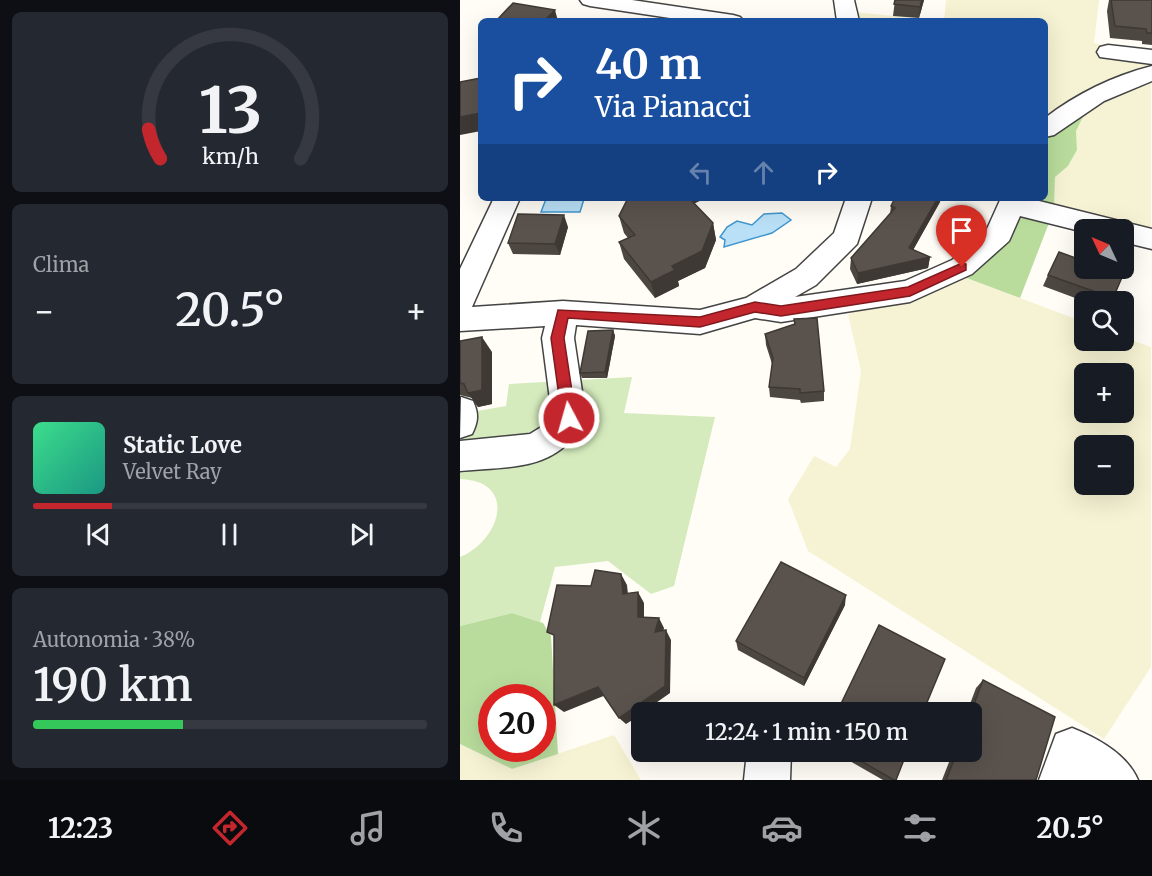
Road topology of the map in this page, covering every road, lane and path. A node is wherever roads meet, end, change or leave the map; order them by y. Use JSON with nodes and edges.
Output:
{"nodes":[{"id":1,"x":590,"y":0,"type":"edge"},
{"id":2,"x":844,"y":0,"type":"edge"},
{"id":3,"x":713,"y":18,"type":"edge"},
{"id":4,"x":847,"y":18,"type":"edge"},
{"id":5,"x":1108,"y":52,"type":"dead end"},
{"id":6,"x":1152,"y":57,"type":"edge"},
{"id":7,"x":1152,"y":73,"type":"edge"},
{"id":8,"x":1048,"y":128,"type":"edge"},
{"id":9,"x":506,"y":201,"type":"edge"},
{"id":10,"x":858,"y":201,"type":"edge"},
{"id":11,"x":1013,"y":201,"type":"edge"},
{"id":12,"x":1075,"y":219,"type":"edge"},
{"id":13,"x":1134,"y":235,"type":"edge"},
{"id":14,"x":1152,"y":239,"type":"edge"},
{"id":15,"x":460,"y":300,"type":"edge"},
{"id":16,"x":755,"y":307,"type":"junction"},
{"id":17,"x":563,"y":313,"type":"junction"},
{"id":18,"x":460,"y":319,"type":"edge"},
{"id":19,"x":460,"y":456,"type":"edge"},
{"id":20,"x":768,"y":762,"type":"edge"},
{"id":21,"x":767,"y":780,"type":"edge"},
{"id":22,"x":1062,"y":780,"type":"edge"},
{"id":23,"x":1115,"y":780,"type":"edge"}],
"edges":[{"from":1,"to":3,"type":"street"},
{"from":2,"to":4,"type":"street"},
{"from":5,"to":6,"type":"street"},
{"from":7,"to":8,"type":"street"},
{"from":9,"to":15,"type":"street"},
{"from":10,"to":16,"type":"street"},
{"from":11,"to":12,"type":"street"},
{"from":11,"to":16,"type":"street"},
{"from":13,"to":14,"type":"street"},
{"from":16,"to":17,"type":"street"},
{"from":17,"to":18,"type":"street"},
{"from":17,"to":19,"type":"street"},
{"from":20,"to":21,"type":"street"},
{"from":22,"to":23,"type":"street"}]}
